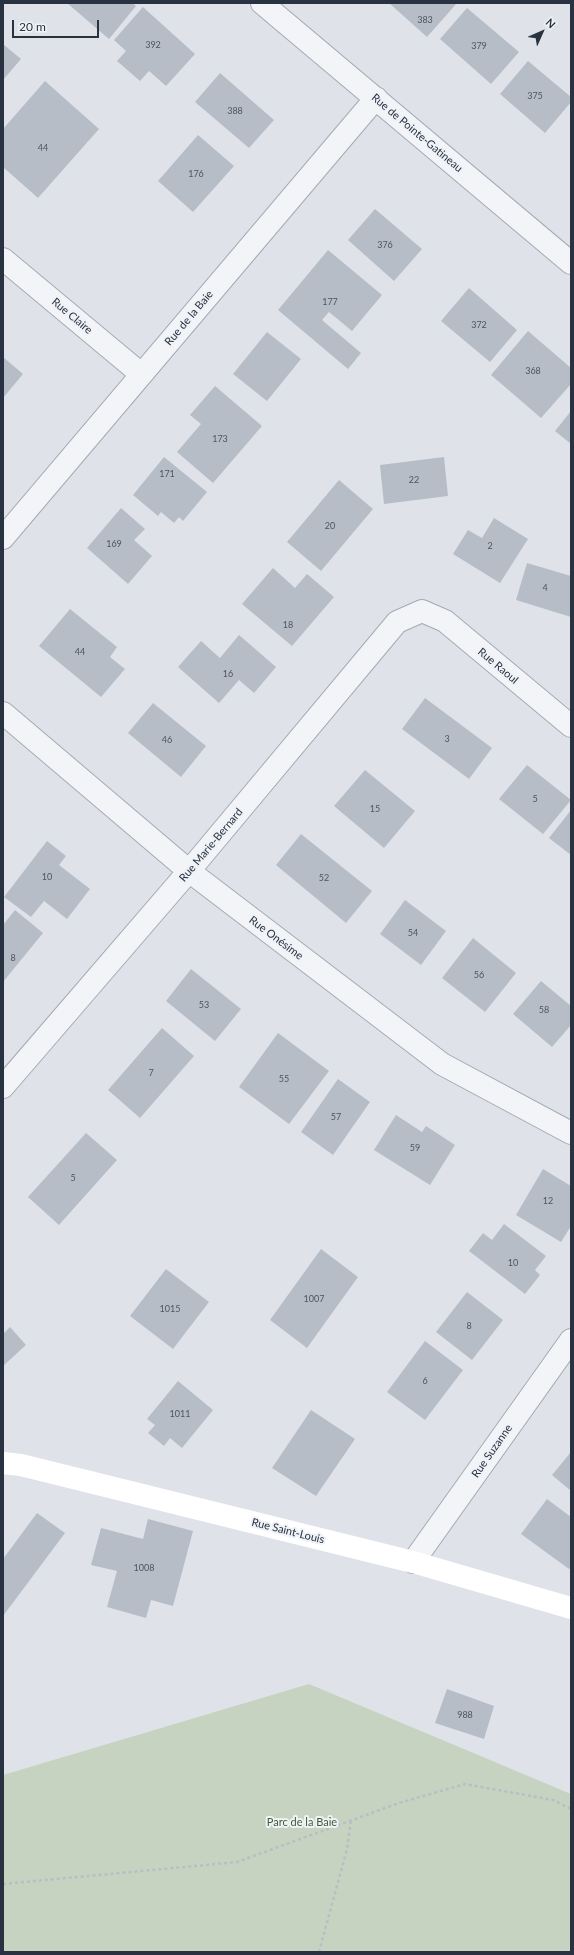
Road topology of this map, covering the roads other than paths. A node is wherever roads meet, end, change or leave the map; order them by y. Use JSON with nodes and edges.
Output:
{"nodes":[{"id":1,"x":262,"y":3,"type":"edge"},
{"id":2,"x":376,"y":98,"type":"junction"},
{"id":3,"x":3,"y":259,"type":"edge"},
{"id":4,"x":571,"y":263,"type":"edge"},
{"id":5,"x":141,"y":374,"type":"junction"},
{"id":6,"x":3,"y":538,"type":"edge"},
{"id":7,"x":422,"y":611,"type":"joint"},
{"id":8,"x":3,"y":713,"type":"edge"},
{"id":9,"x":571,"y":726,"type":"edge"},
{"id":10,"x":189,"y":871,"type":"junction"},
{"id":11,"x":3,"y":1087,"type":"edge"},
{"id":12,"x":571,"y":1133,"type":"edge"},
{"id":13,"x":571,"y":1340,"type":"edge"},
{"id":14,"x":3,"y":1463,"type":"edge"},
{"id":15,"x":413,"y":1562,"type":"junction"},
{"id":16,"x":571,"y":1608,"type":"edge"}],
"edges":[{"from":1,"to":2,"type":"street","name":"Rue de Pointe-Gatineau"},
{"from":2,"to":4,"type":"street","name":"Rue de Pointe-Gatineau"},
{"from":2,"to":5,"type":"street","name":"Rue de la Baie"},
{"from":3,"to":5,"type":"street","name":"Rue Claire"},
{"from":5,"to":6,"type":"street","name":"Rue de la Baie"},
{"from":7,"to":9,"type":"street","name":"Rue Raoul"},
{"from":7,"to":10,"type":"street","name":"Rue Marie-Bernard"},
{"from":8,"to":10,"type":"street","name":"Rue Onésime"},
{"from":10,"to":11,"type":"street","name":"Rue Marie-Bernard"},
{"from":10,"to":12,"type":"street","name":"Rue Onésime"},
{"from":13,"to":15,"type":"street","name":"Rue Suzanne"},
{"from":14,"to":15,"type":"street","name":"Rue Saint-Louis"},
{"from":15,"to":16,"type":"street","name":"Rue Saint-Louis"}]}
